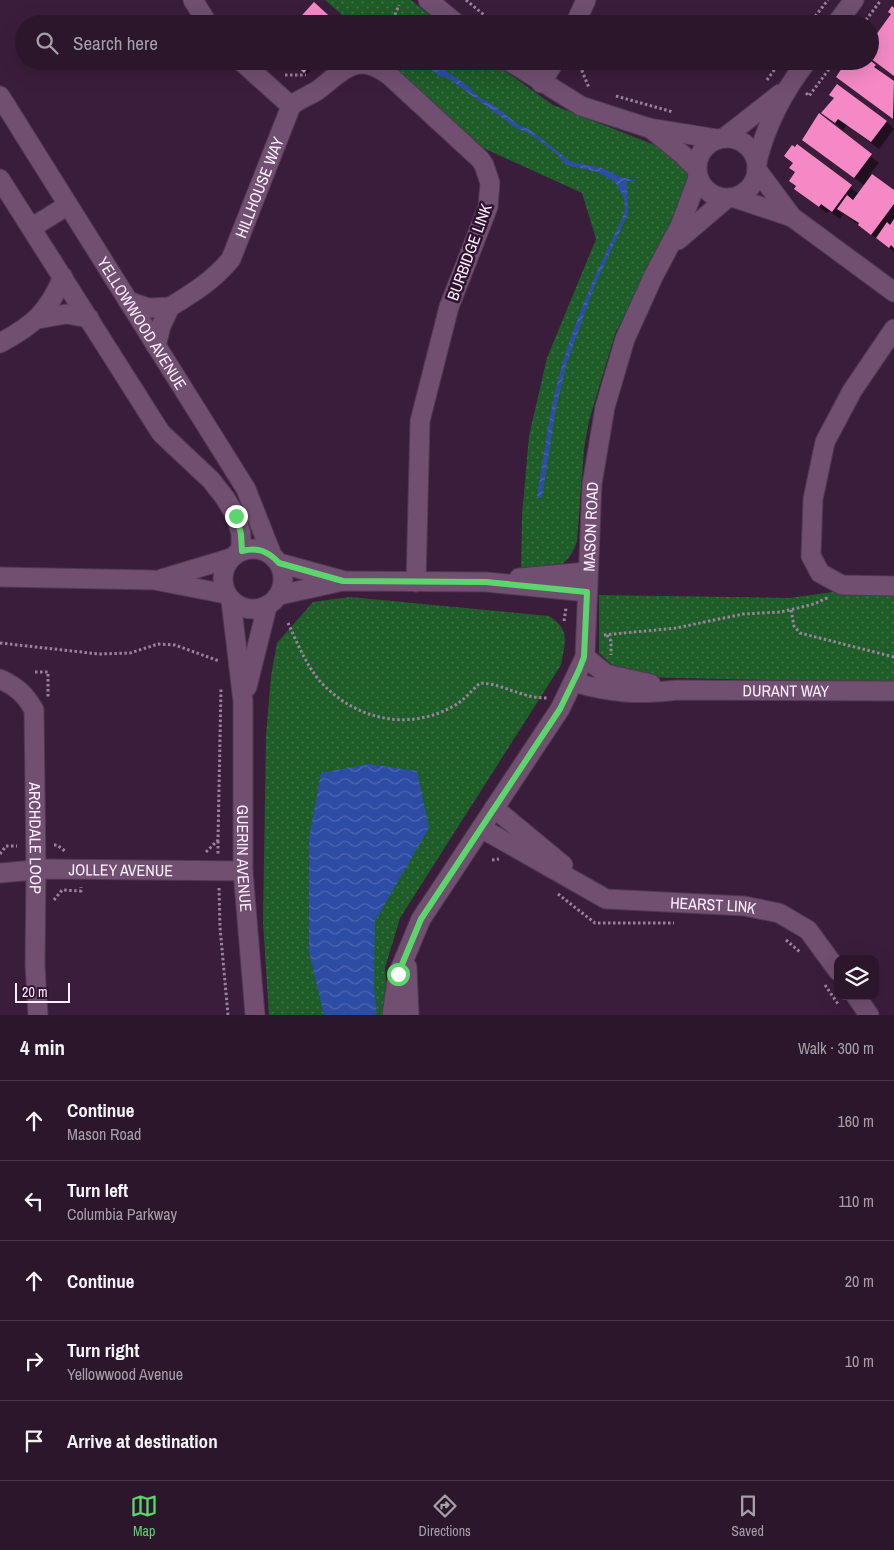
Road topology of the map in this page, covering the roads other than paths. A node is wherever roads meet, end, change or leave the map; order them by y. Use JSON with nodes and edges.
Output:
{"nodes":[{"id":1,"x":193,"y":0,"type":"edge"},
{"id":2,"x":428,"y":0,"type":"edge"},
{"id":3,"x":586,"y":0,"type":"edge"},
{"id":4,"x":854,"y":0,"type":"edge"},
{"id":5,"x":202,"y":15,"type":"edge"},
{"id":6,"x":446,"y":15,"type":"edge"},
{"id":7,"x":579,"y":15,"type":"edge"},
{"id":8,"x":843,"y":15,"type":"edge"},
{"id":9,"x":251,"y":70,"type":"edge"},
{"id":10,"x":343,"y":70,"type":"edge"},
{"id":11,"x":381,"y":70,"type":"edge"},
{"id":12,"x":522,"y":70,"type":"edge"},
{"id":13,"x":549,"y":70,"type":"edge"},
{"id":14,"x":800,"y":70,"type":"edge"},
{"id":15,"x":541,"y":83,"type":"junction"},
{"id":16,"x":785,"y":90,"type":"junction"},
{"id":17,"x":0,"y":96,"type":"edge"},
{"id":18,"x":291,"y":106,"type":"junction"},
{"id":19,"x":649,"y":128,"type":"junction"},
{"id":20,"x":720,"y":139,"type":"junction"},
{"id":21,"x":757,"y":166,"type":"junction"},
{"id":22,"x":698,"y":174,"type":"junction"},
{"id":23,"x":0,"y":179,"type":"edge"},
{"id":24,"x":730,"y":198,"type":"junction"},
{"id":25,"x":68,"y":205,"type":"junction"},
{"id":26,"x":792,"y":217,"type":"junction"},
{"id":27,"x":31,"y":228,"type":"junction"},
{"id":28,"x":669,"y":249,"type":"junction"},
{"id":29,"x":63,"y":277,"type":"junction"},
{"id":30,"x":894,"y":292,"type":"edge"},
{"id":31,"x":128,"y":301,"type":"junction"},
{"id":32,"x":170,"y":307,"type":"junction"},
{"id":33,"x":89,"y":318,"type":"junction"},
{"id":34,"x":38,"y":319,"type":"junction"},
{"id":35,"x":894,"y":329,"type":"edge"},
{"id":36,"x":0,"y":343,"type":"edge"},
{"id":37,"x":156,"y":346,"type":"junction"},
{"id":38,"x":236,"y":555,"type":"junction"},
{"id":39,"x":276,"y":559,"type":"junction"},
{"id":40,"x":587,"y":572,"type":"junction"},
{"id":41,"x":0,"y":577,"type":"edge"},
{"id":42,"x":154,"y":580,"type":"junction"},
{"id":43,"x":343,"y":581,"type":"junction"},
{"id":44,"x":416,"y":582,"type":"junction"},
{"id":45,"x":486,"y":582,"type":"junction"},
{"id":46,"x":894,"y":586,"type":"edge"},
{"id":47,"x":587,"y":592,"type":"junction"},
{"id":48,"x":229,"y":598,"type":"junction"},
{"id":49,"x":273,"y":601,"type":"junction"},
{"id":50,"x":584,"y":657,"type":"junction"},
{"id":51,"x":0,"y":679,"type":"edge"},
{"id":52,"x":573,"y":682,"type":"junction"},
{"id":53,"x":677,"y":690,"type":"junction"},
{"id":54,"x":894,"y":691,"type":"edge"},
{"id":55,"x":244,"y":701,"type":"junction"},
{"id":56,"x":494,"y":808,"type":"junction"},
{"id":57,"x":481,"y":828,"type":"junction"},
{"id":58,"x":36,"y":870,"type":"junction"},
{"id":59,"x":243,"y":871,"type":"junction"},
{"id":60,"x":0,"y":873,"type":"edge"},
{"id":61,"x":570,"y":877,"type":"junction"},
{"id":62,"x":408,"y":948,"type":"junction"},
{"id":63,"x":834,"y":966,"type":"edge"},
{"id":64,"x":859,"y":1000,"type":"edge"},
{"id":65,"x":38,"y":1015,"type":"edge"},
{"id":66,"x":255,"y":1015,"type":"edge"},
{"id":67,"x":392,"y":1015,"type":"edge"},
{"id":68,"x":409,"y":1015,"type":"edge"},
{"id":69,"x":869,"y":1015,"type":"edge"}],
"edges":[{"from":1,"to":5,"type":"street"},
{"from":2,"to":6,"type":"street"},
{"from":3,"to":7,"type":"street"},
{"from":4,"to":8,"type":"street"},
{"from":9,"to":18,"type":"street"},
{"from":10,"to":18,"type":"street","name":"BURBIDGE LINK"},
{"from":11,"to":44,"type":"street","name":"BURBIDGE LINK"},
{"from":12,"to":15,"type":"street"},
{"from":13,"to":15,"type":"street"},
{"from":14,"to":16,"type":"street"},
{"from":15,"to":19,"type":"street"},
{"from":16,"to":20,"type":"street"},
{"from":16,"to":21,"type":"street"},
{"from":17,"to":25,"type":"street","name":"YELLOWWOOD AVENUE"},
{"from":18,"to":32,"type":"street","name":"HILLHOUSE WAY"},
{"from":19,"to":20,"type":"street"},
{"from":19,"to":22,"type":"street"},
{"from":20,"to":21,"type":"street"},
{"from":20,"to":22,"type":"street"},
{"from":21,"to":24,"type":"street"},
{"from":21,"to":26,"type":"street"},
{"from":22,"to":24,"type":"street"},
{"from":22,"to":28,"type":"street","name":"MASON ROAD"},
{"from":23,"to":27,"type":"street"},
{"from":24,"to":26,"type":"street"},
{"from":24,"to":28,"type":"street","name":"MASON ROAD"},
{"from":25,"to":27,"type":"street"},
{"from":25,"to":31,"type":"street","name":"YELLOWWOOD AVENUE"},
{"from":26,"to":30,"type":"street"},
{"from":27,"to":29,"type":"street"},
{"from":28,"to":40,"type":"street","name":"MASON ROAD"},
{"from":29,"to":33,"type":"street"},
{"from":29,"to":34,"type":"street"},
{"from":31,"to":32,"type":"street"},
{"from":31,"to":37,"type":"street","name":"YELLOWWOOD AVENUE"},
{"from":32,"to":37,"type":"street"},
{"from":33,"to":34,"type":"street"},
{"from":33,"to":38,"type":"street"},
{"from":34,"to":36,"type":"street"},
{"from":35,"to":46,"type":"street"},
{"from":37,"to":39,"type":"street","name":"YELLOWWOOD AVENUE"},
{"from":38,"to":39,"type":"street"},
{"from":38,"to":42,"type":"street"},
{"from":38,"to":48,"type":"street"},
{"from":39,"to":43,"type":"street"},
{"from":39,"to":49,"type":"street"},
{"from":40,"to":45,"type":"street"},
{"from":40,"to":47,"type":"street","name":"MASON ROAD"},
{"from":41,"to":42,"type":"street"},
{"from":42,"to":48,"type":"street"},
{"from":43,"to":44,"type":"street"},
{"from":43,"to":49,"type":"street"},
{"from":44,"to":45,"type":"street"},
{"from":45,"to":47,"type":"street"},
{"from":47,"to":50,"type":"street","name":"MASON ROAD"},
{"from":48,"to":49,"type":"street"},
{"from":48,"to":55,"type":"street","name":"GUERIN AVENUE"},
{"from":49,"to":55,"type":"street","name":"GUERIN AVENUE"},
{"from":50,"to":52,"type":"street","name":"MASON ROAD"},
{"from":50,"to":53,"type":"street","name":"DURANT WAY"},
{"from":51,"to":58,"type":"street","name":"ARCHDALE LOOP"},
{"from":52,"to":53,"type":"street","name":"DURANT WAY"},
{"from":52,"to":56,"type":"street","name":"MASON ROAD"},
{"from":53,"to":54,"type":"street","name":"DURANT WAY"},
{"from":55,"to":59,"type":"street","name":"GUERIN AVENUE"},
{"from":56,"to":57,"type":"street","name":"MASON ROAD"},
{"from":56,"to":61,"type":"street","name":"HEARST LINK"},
{"from":57,"to":61,"type":"street","name":"HEARST LINK"},
{"from":57,"to":62,"type":"street","name":"MASON ROAD"},
{"from":58,"to":59,"type":"street","name":"JOLLEY AVENUE"},
{"from":58,"to":60,"type":"street","name":"JOLLEY AVENUE"},
{"from":58,"to":65,"type":"street","name":"ARCHDALE LOOP"},
{"from":59,"to":66,"type":"street","name":"GUERIN AVENUE"},
{"from":61,"to":63,"type":"street","name":"HEARST LINK"},
{"from":62,"to":67,"type":"street","name":"MASON ROAD"},
{"from":62,"to":68,"type":"street","name":"MASON ROAD"},
{"from":64,"to":69,"type":"street"}]}
